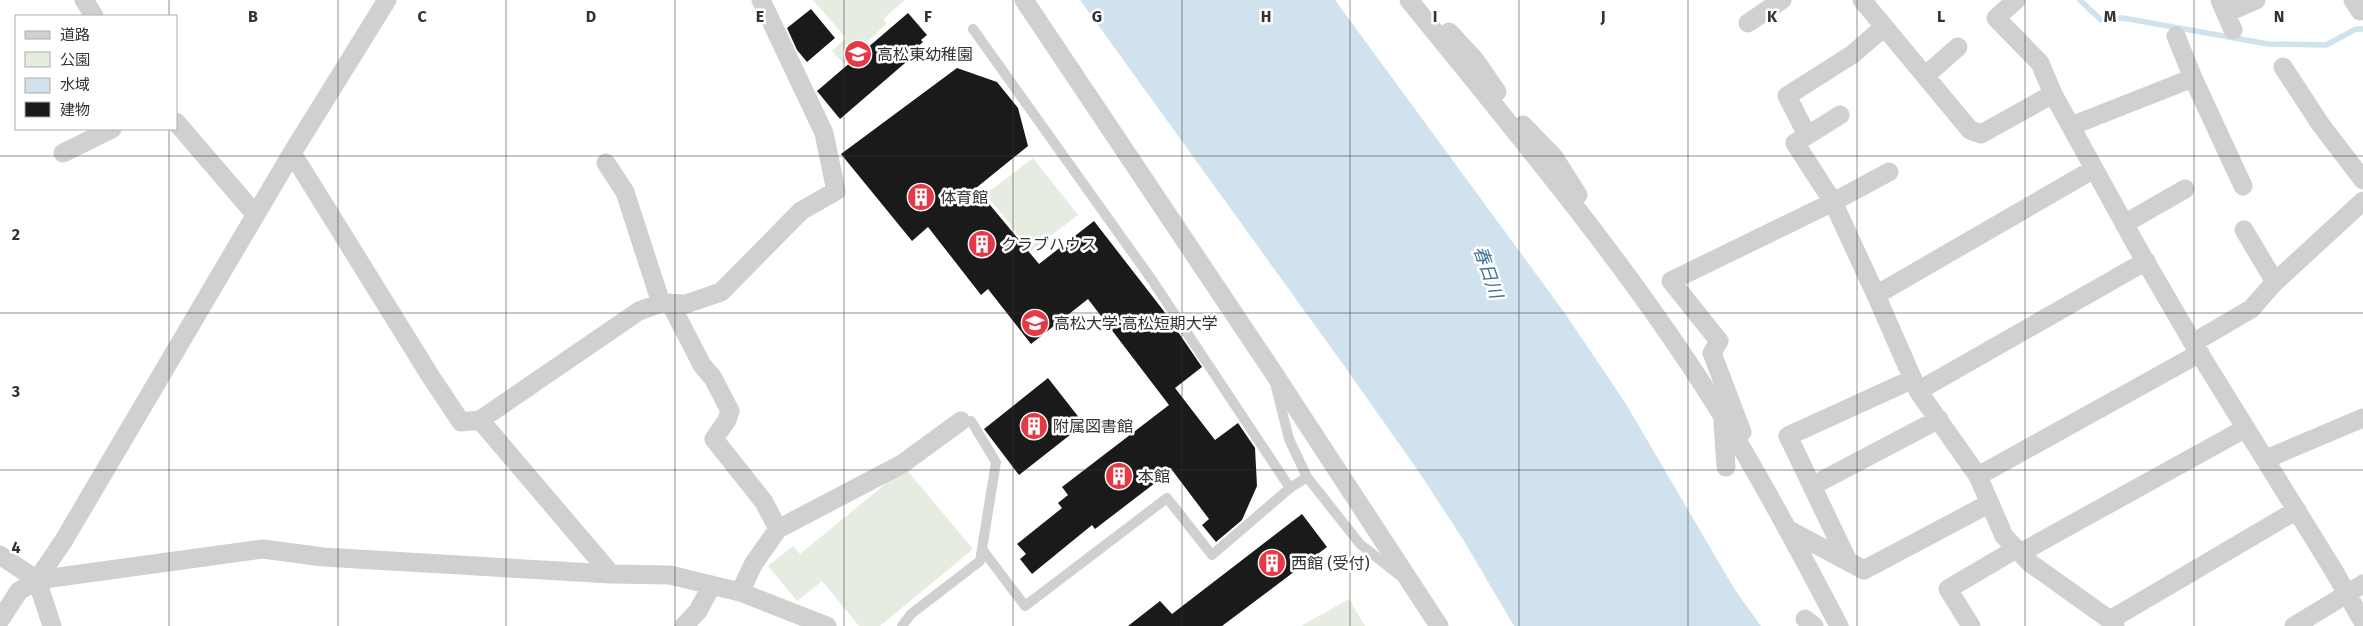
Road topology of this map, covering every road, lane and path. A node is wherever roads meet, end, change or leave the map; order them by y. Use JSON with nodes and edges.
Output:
{"nodes":[{"id":1,"x":387,"y":0,"type":"edge"},
{"id":2,"x":761,"y":0,"type":"edge"},
{"id":3,"x":1024,"y":0,"type":"edge"},
{"id":4,"x":1782,"y":0,"type":"edge"},
{"id":5,"x":2016,"y":0,"type":"edge"},
{"id":6,"x":2256,"y":0,"type":"edge"},
{"id":7,"x":1415,"y":2,"type":"edge"},
{"id":8,"x":1867,"y":2,"type":"edge"},
{"id":9,"x":2226,"y":14,"type":"edge"},
{"id":10,"x":1748,"y":23,"type":"dead end"},
{"id":11,"x":1884,"y":27,"type":"junction"},
{"id":12,"x":972,"y":29,"type":"dead end"},
{"id":13,"x":2176,"y":36,"type":"dead end"},
{"id":14,"x":1958,"y":47,"type":"dead end"},
{"id":15,"x":2283,"y":67,"type":"dead end"},
{"id":16,"x":1926,"y":76,"type":"junction"},
{"id":17,"x":2194,"y":78,"type":"junction"},
{"id":18,"x":2053,"y":94,"type":"junction"},
{"id":19,"x":1840,"y":115,"type":"dead end"},
{"id":20,"x":178,"y":124,"type":"edge"},
{"id":21,"x":2071,"y":126,"type":"junction"},
{"id":22,"x":101,"y":131,"type":"edge"},
{"id":23,"x":1807,"y":135,"type":"junction"},
{"id":24,"x":292,"y":153,"type":"junction"},
{"id":25,"x":63,"y":154,"type":"dead end"},
{"id":26,"x":606,"y":163,"type":"dead end"},
{"id":27,"x":2094,"y":169,"type":"junction"},
{"id":28,"x":1889,"y":172,"type":"dead end"},
{"id":29,"x":2363,"y":180,"type":"edge"},
{"id":30,"x":2243,"y":186,"type":"dead end"},
{"id":31,"x":2185,"y":189,"type":"dead end"},
{"id":32,"x":2363,"y":201,"type":"edge"},
{"id":33,"x":1833,"y":202,"type":"junction"},
{"id":34,"x":255,"y":214,"type":"junction"},
{"id":35,"x":2124,"y":224,"type":"junction"},
{"id":36,"x":2244,"y":230,"type":"dead end"},
{"id":37,"x":2146,"y":261,"type":"junction"},
{"id":38,"x":2275,"y":282,"type":"junction"},
{"id":39,"x":1876,"y":295,"type":"junction"},
{"id":40,"x":665,"y":303,"type":"junction"},
{"id":41,"x":2196,"y":348,"type":"junction"},
{"id":42,"x":1273,"y":372,"type":"junction"},
{"id":43,"x":1916,"y":385,"type":"junction"},
{"id":44,"x":1722,"y":416,"type":"junction"},
{"id":45,"x":2363,"y":418,"type":"edge"},
{"id":46,"x":1939,"y":419,"type":"junction"},
{"id":47,"x":480,"y":420,"type":"junction"},
{"id":48,"x":966,"y":421,"type":"joint"},
{"id":49,"x":2246,"y":428,"type":"junction"},
{"id":50,"x":1740,"y":447,"type":"junction"},
{"id":51,"x":2266,"y":459,"type":"junction"},
{"id":52,"x":1726,"y":468,"type":"dead end"},
{"id":53,"x":1978,"y":476,"type":"junction"},
{"id":54,"x":1307,"y":477,"type":"junction"},
{"id":55,"x":1812,"y":486,"type":"junction"},
{"id":56,"x":1290,"y":488,"type":"junction"},
{"id":57,"x":1990,"y":503,"type":"junction"},
{"id":58,"x":2297,"y":510,"type":"junction"},
{"id":59,"x":1787,"y":529,"type":"junction"},
{"id":60,"x":778,"y":530,"type":"junction"},
{"id":61,"x":982,"y":549,"type":"junction"},
{"id":62,"x":2018,"y":551,"type":"junction"},
{"id":63,"x":0,"y":555,"type":"edge"},
{"id":64,"x":1848,"y":561,"type":"junction"},
{"id":65,"x":611,"y":574,"type":"junction"},
{"id":66,"x":37,"y":580,"type":"junction"},
{"id":67,"x":1412,"y":584,"type":"junction"},
{"id":68,"x":712,"y":585,"type":"junction"},
{"id":69,"x":2355,"y":590,"type":"edge"},
{"id":70,"x":740,"y":592,"type":"junction"},
{"id":71,"x":0,"y":620,"type":"edge"},
{"id":72,"x":2363,"y":622,"type":"edge"},
{"id":73,"x":2112,"y":623,"type":"edge"},
{"id":74,"x":52,"y":626,"type":"edge"},
{"id":75,"x":684,"y":626,"type":"edge"},
{"id":76,"x":827,"y":626,"type":"edge"},
{"id":77,"x":902,"y":626,"type":"edge"},
{"id":78,"x":1439,"y":626,"type":"edge"},
{"id":79,"x":1839,"y":626,"type":"edge"},
{"id":80,"x":1971,"y":626,"type":"edge"},
{"id":81,"x":2294,"y":626,"type":"edge"}],
"edges":[{"from":1,"to":24,"type":"street"},
{"from":2,"to":40,"type":"street"},
{"from":3,"to":42,"type":"street"},
{"from":4,"to":10,"type":"street"},
{"from":5,"to":18,"type":"street"},
{"from":6,"to":9,"type":"street"},
{"from":7,"to":44,"type":"street"},
{"from":8,"to":11,"type":"street"},
{"from":11,"to":16,"type":"street"},
{"from":11,"to":23,"type":"street"},
{"from":12,"to":56,"type":"lane"},
{"from":13,"to":17,"type":"street"},
{"from":14,"to":16,"type":"street"},
{"from":15,"to":29,"type":"street"},
{"from":16,"to":18,"type":"street"},
{"from":17,"to":21,"type":"street"},
{"from":17,"to":30,"type":"street"},
{"from":18,"to":21,"type":"street"},
{"from":19,"to":23,"type":"street"},
{"from":20,"to":34,"type":"street"},
{"from":21,"to":27,"type":"street"},
{"from":22,"to":25,"type":"street"},
{"from":23,"to":33,"type":"street"},
{"from":24,"to":34,"type":"street"},
{"from":24,"to":47,"type":"street"},
{"from":26,"to":40,"type":"street"},
{"from":27,"to":35,"type":"street"},
{"from":27,"to":39,"type":"street"},
{"from":28,"to":33,"type":"street"},
{"from":31,"to":35,"type":"street"},
{"from":32,"to":38,"type":"street"},
{"from":33,"to":39,"type":"street"},
{"from":33,"to":50,"type":"street"},
{"from":34,"to":66,"type":"street"},
{"from":35,"to":37,"type":"street"},
{"from":36,"to":38,"type":"street"},
{"from":37,"to":41,"type":"street"},
{"from":37,"to":43,"type":"street"},
{"from":38,"to":41,"type":"street"},
{"from":39,"to":43,"type":"street"},
{"from":40,"to":47,"type":"street"},
{"from":40,"to":60,"type":"street"},
{"from":41,"to":49,"type":"street"},
{"from":41,"to":53,"type":"street"},
{"from":42,"to":54,"type":"lane"},
{"from":42,"to":67,"type":"street"},
{"from":43,"to":46,"type":"street"},
{"from":43,"to":55,"type":"street"},
{"from":44,"to":50,"type":"street"},
{"from":44,"to":52,"type":"street"},
{"from":45,"to":51,"type":"street"},
{"from":46,"to":53,"type":"street"},
{"from":46,"to":55,"type":"street"},
{"from":47,"to":65,"type":"street"},
{"from":48,"to":60,"type":"street"},
{"from":48,"to":61,"type":"lane"},
{"from":49,"to":51,"type":"street"},
{"from":49,"to":62,"type":"street"},
{"from":50,"to":59,"type":"street"},
{"from":51,"to":58,"type":"street"},
{"from":53,"to":57,"type":"street"},
{"from":54,"to":56,"type":"lane"},
{"from":54,"to":67,"type":"lane"},
{"from":55,"to":64,"type":"street"},
{"from":56,"to":61,"type":"lane"},
{"from":57,"to":62,"type":"street"},
{"from":57,"to":64,"type":"street"},
{"from":58,"to":69,"type":"street"},
{"from":58,"to":73,"type":"street"},
{"from":59,"to":64,"type":"street"},
{"from":59,"to":79,"type":"street"},
{"from":60,"to":70,"type":"street"},
{"from":61,"to":77,"type":"lane"},
{"from":62,"to":73,"type":"street"},
{"from":62,"to":80,"type":"street"},
{"from":63,"to":66,"type":"street"},
{"from":65,"to":66,"type":"street"},
{"from":65,"to":68,"type":"street"},
{"from":66,"to":71,"type":"street"},
{"from":66,"to":74,"type":"street"},
{"from":67,"to":78,"type":"street"},
{"from":68,"to":70,"type":"street"},
{"from":68,"to":75,"type":"street"},
{"from":69,"to":72,"type":"street"},
{"from":69,"to":81,"type":"street"},
{"from":70,"to":76,"type":"street"}]}
